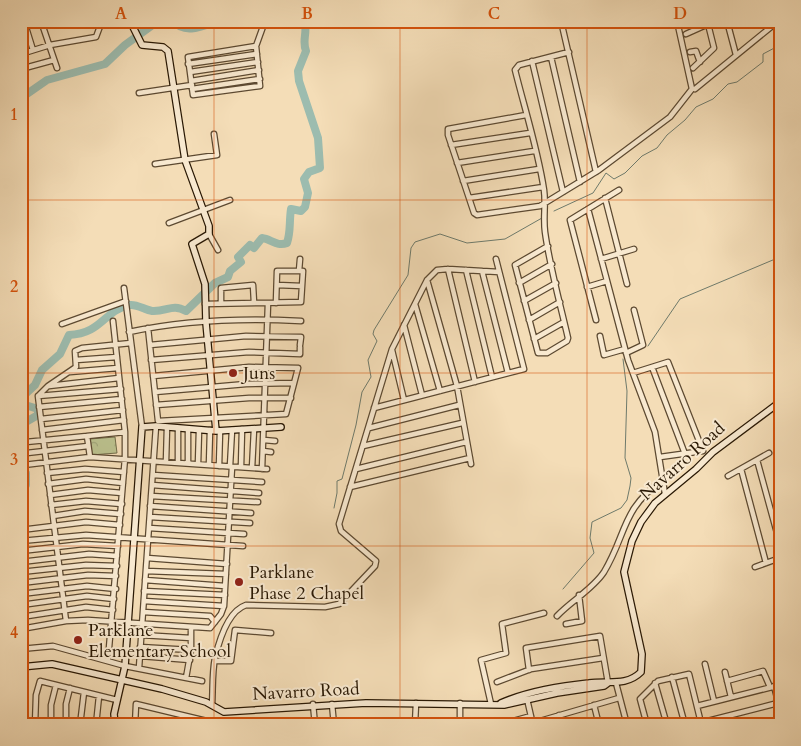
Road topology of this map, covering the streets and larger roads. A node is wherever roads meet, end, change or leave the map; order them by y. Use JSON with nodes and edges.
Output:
{"nodes":[{"id":1,"x":24,"y":21,"type":"edge"},
{"id":2,"x":41,"y":21,"type":"edge"},
{"id":3,"x":102,"y":21,"type":"edge"},
{"id":4,"x":130,"y":21,"type":"edge"},
{"id":5,"x":265,"y":21,"type":"edge"},
{"id":6,"x":561,"y":21,"type":"edge"},
{"id":7,"x":676,"y":21,"type":"edge"},
{"id":8,"x":715,"y":21,"type":"edge"},
{"id":9,"x":727,"y":21,"type":"edge"},
{"id":10,"x":708,"y":24,"type":"junction"},
{"id":11,"x":780,"y":24,"type":"edge"},
{"id":12,"x":686,"y":34,"type":"dead end"},
{"id":13,"x":50,"y":45,"type":"junction"},
{"id":14,"x":256,"y":46,"type":"junction"},
{"id":15,"x":33,"y":50,"type":"junction"},
{"id":16,"x":569,"y":52,"type":"junction"},
{"id":17,"x":690,"y":52,"type":"dead end"},
{"id":18,"x":21,"y":54,"type":"edge"},
{"id":19,"x":257,"y":54,"type":"junction"},
{"id":20,"x":736,"y":55,"type":"junction"},
{"id":21,"x":551,"y":57,"type":"junction"},
{"id":22,"x":54,"y":60,"type":"junction"},
{"id":23,"x":532,"y":61,"type":"junction"},
{"id":24,"x":258,"y":62,"type":"junction"},
{"id":25,"x":700,"y":62,"type":"junction"},
{"id":26,"x":188,"y":64,"type":"junction"},
{"id":27,"x":57,"y":68,"type":"dead end"},
{"id":28,"x":693,"y":68,"type":"dead end"},
{"id":29,"x":21,"y":70,"type":"edge"},
{"id":30,"x":259,"y":70,"type":"junction"},
{"id":31,"x":190,"y":72,"type":"junction"},
{"id":32,"x":260,"y":78,"type":"junction"},
{"id":33,"x":192,"y":85,"type":"junction"},
{"id":34,"x":174,"y":88,"type":"junction"},
{"id":35,"x":695,"y":89,"type":"dead end"},
{"id":36,"x":139,"y":93,"type":"dead end"},
{"id":37,"x":526,"y":114,"type":"junction"},
{"id":38,"x":530,"y":133,"type":"junction"},
{"id":39,"x":214,"y":134,"type":"dead end"},
{"id":40,"x":451,"y":146,"type":"junction"},
{"id":41,"x":534,"y":151,"type":"junction"},
{"id":42,"x":185,"y":160,"type":"junction"},
{"id":43,"x":457,"y":163,"type":"junction"},
{"id":44,"x":155,"y":164,"type":"dead end"},
{"id":45,"x":539,"y":169,"type":"junction"},
{"id":46,"x":596,"y":172,"type":"junction"},
{"id":47,"x":463,"y":181,"type":"junction"},
{"id":48,"x":580,"y":182,"type":"junction"},
{"id":49,"x":543,"y":187,"type":"junction"},
{"id":50,"x":619,"y":190,"type":"dead end"},
{"id":51,"x":563,"y":192,"type":"junction"},
{"id":52,"x":469,"y":198,"type":"junction"},
{"id":53,"x":606,"y":198,"type":"junction"},
{"id":54,"x":230,"y":200,"type":"dead end"},
{"id":55,"x":544,"y":203,"type":"junction"},
{"id":56,"x":588,"y":209,"type":"junction"},
{"id":57,"x":203,"y":210,"type":"junction"},
{"id":58,"x":169,"y":223,"type":"dead end"},
{"id":59,"x":209,"y":234,"type":"junction"},
{"id":60,"x":548,"y":246,"type":"junction"},
{"id":61,"x":634,"y":249,"type":"dead end"},
{"id":62,"x":218,"y":250,"type":"dead end"},
{"id":63,"x":620,"y":253,"type":"junction"},
{"id":64,"x":300,"y":259,"type":"dead end"},
{"id":65,"x":496,"y":259,"type":"dead end"},
{"id":66,"x":601,"y":259,"type":"junction"},
{"id":67,"x":552,"y":264,"type":"junction"},
{"id":68,"x":448,"y":269,"type":"junction"},
{"id":69,"x":466,"y":270,"type":"junction"},
{"id":70,"x":299,"y":271,"type":"junction"},
{"id":71,"x":482,"y":271,"type":"junction"},
{"id":72,"x":500,"y":272,"type":"junction"},
{"id":73,"x":427,"y":280,"type":"junction"},
{"id":74,"x":607,"y":281,"type":"junction"},
{"id":75,"x":520,"y":283,"type":"junction"},
{"id":76,"x":556,"y":283,"type":"junction"},
{"id":77,"x":627,"y":284,"type":"dead end"},
{"id":78,"x":277,"y":286,"type":"junction"},
{"id":79,"x":302,"y":286,"type":"junction"},
{"id":80,"x":587,"y":287,"type":"junction"},
{"id":81,"x":124,"y":288,"type":"dead end"},
{"id":82,"x":206,"y":301,"type":"junction"},
{"id":83,"x":524,"y":301,"type":"junction"},
{"id":84,"x":126,"y":302,"type":"junction"},
{"id":85,"x":560,"y":302,"type":"junction"},
{"id":86,"x":220,"y":303,"type":"junction"},
{"id":87,"x":254,"y":303,"type":"junction"},
{"id":88,"x":268,"y":303,"type":"junction"},
{"id":89,"x":276,"y":303,"type":"junction"},
{"id":90,"x":415,"y":304,"type":"junction"},
{"id":91,"x":634,"y":310,"type":"dead end"},
{"id":92,"x":268,"y":319,"type":"junction"},
{"id":93,"x":529,"y":320,"type":"junction"},
{"id":94,"x":596,"y":320,"type":"dead end"},
{"id":95,"x":113,"y":321,"type":"dead end"},
{"id":96,"x":302,"y":321,"type":"dead end"},
{"id":97,"x":564,"y":322,"type":"junction"},
{"id":98,"x":206,"y":323,"type":"junction"},
{"id":99,"x":62,"y":324,"type":"dead end"},
{"id":100,"x":404,"y":325,"type":"junction"},
{"id":101,"x":148,"y":328,"type":"junction"},
{"id":102,"x":130,"y":332,"type":"junction"},
{"id":103,"x":600,"y":336,"type":"dead end"},
{"id":104,"x":267,"y":337,"type":"junction"},
{"id":105,"x":208,"y":339,"type":"junction"},
{"id":106,"x":534,"y":339,"type":"junction"},
{"id":107,"x":131,"y":344,"type":"junction"},
{"id":108,"x":116,"y":345,"type":"junction"},
{"id":109,"x":150,"y":345,"type":"junction"},
{"id":110,"x":392,"y":349,"type":"junction"},
{"id":111,"x":625,"y":351,"type":"junction"},
{"id":112,"x":267,"y":352,"type":"junction"},
{"id":113,"x":209,"y":355,"type":"junction"},
{"id":114,"x":117,"y":357,"type":"junction"},
{"id":115,"x":76,"y":360,"type":"junction"},
{"id":116,"x":151,"y":360,"type":"junction"},
{"id":117,"x":652,"y":367,"type":"junction"},
{"id":118,"x":118,"y":368,"type":"junction"},
{"id":119,"x":266,"y":368,"type":"junction"},
{"id":120,"x":211,"y":371,"type":"junction"},
{"id":121,"x":66,"y":372,"type":"junction"},
{"id":122,"x":508,"y":373,"type":"junction"},
{"id":123,"x":633,"y":373,"type":"junction"},
{"id":124,"x":153,"y":376,"type":"junction"},
{"id":125,"x":492,"y":377,"type":"junction"},
{"id":126,"x":119,"y":378,"type":"junction"},
{"id":127,"x":57,"y":382,"type":"junction"},
{"id":128,"x":474,"y":382,"type":"junction"},
{"id":129,"x":266,"y":383,"type":"junction"},
{"id":130,"x":294,"y":383,"type":"junction"},
{"id":131,"x":212,"y":386,"type":"junction"},
{"id":132,"x":456,"y":386,"type":"junction"},
{"id":133,"x":121,"y":389,"type":"junction"},
{"id":134,"x":440,"y":391,"type":"junction"},
{"id":135,"x":155,"y":392,"type":"junction"},
{"id":136,"x":38,"y":396,"type":"junction"},
{"id":137,"x":422,"y":396,"type":"junction"},
{"id":138,"x":291,"y":398,"type":"junction"},
{"id":139,"x":122,"y":399,"type":"junction"},
{"id":140,"x":265,"y":399,"type":"junction"},
{"id":141,"x":404,"y":400,"type":"junction"},
{"id":142,"x":214,"y":401,"type":"junction"},
{"id":143,"x":780,"y":402,"type":"edge"},
{"id":144,"x":459,"y":405,"type":"junction"},
{"id":145,"x":156,"y":406,"type":"junction"},
{"id":146,"x":39,"y":407,"type":"junction"},
{"id":147,"x":374,"y":408,"type":"junction"},
{"id":148,"x":123,"y":410,"type":"junction"},
{"id":149,"x":265,"y":414,"type":"junction"},
{"id":150,"x":215,"y":417,"type":"junction"},
{"id":151,"x":41,"y":419,"type":"junction"},
{"id":152,"x":124,"y":420,"type":"junction"},
{"id":153,"x":462,"y":423,"type":"junction"},
{"id":154,"x":156,"y":426,"type":"junction"},
{"id":155,"x":167,"y":427,"type":"junction"},
{"id":156,"x":142,"y":428,"type":"junction"},
{"id":157,"x":178,"y":428,"type":"junction"},
{"id":158,"x":265,"y":428,"type":"junction"},
{"id":159,"x":281,"y":428,"type":"dead end"},
{"id":160,"x":369,"y":428,"type":"junction"},
{"id":161,"x":188,"y":429,"type":"junction"},
{"id":162,"x":242,"y":429,"type":"junction"},
{"id":163,"x":254,"y":429,"type":"junction"},
{"id":164,"x":42,"y":430,"type":"junction"},
{"id":165,"x":199,"y":430,"type":"junction"},
{"id":166,"x":232,"y":430,"type":"junction"},
{"id":167,"x":215,"y":431,"type":"junction"},
{"id":168,"x":125,"y":432,"type":"junction"},
{"id":169,"x":87,"y":436,"type":"junction"},
{"id":170,"x":43,"y":440,"type":"junction"},
{"id":171,"x":264,"y":440,"type":"junction"},
{"id":172,"x":275,"y":441,"type":"dead end"},
{"id":173,"x":26,"y":442,"type":"dead end"},
{"id":174,"x":466,"y":442,"type":"junction"},
{"id":175,"x":88,"y":446,"type":"junction"},
{"id":176,"x":363,"y":446,"type":"junction"},
{"id":177,"x":44,"y":450,"type":"junction"},
{"id":178,"x":263,"y":450,"type":"junction"},
{"id":179,"x":271,"y":452,"type":"dead end"},
{"id":180,"x":26,"y":453,"type":"dead end"},
{"id":181,"x":769,"y":453,"type":"dead end"},
{"id":182,"x":685,"y":454,"type":"junction"},
{"id":183,"x":90,"y":457,"type":"junction"},
{"id":184,"x":660,"y":457,"type":"junction"},
{"id":185,"x":125,"y":458,"type":"junction"},
{"id":186,"x":470,"y":458,"type":"junction"},
{"id":187,"x":757,"y":460,"type":"junction"},
{"id":188,"x":46,"y":462,"type":"junction"},
{"id":189,"x":141,"y":462,"type":"junction"},
{"id":190,"x":154,"y":462,"type":"junction"},
{"id":191,"x":166,"y":462,"type":"junction"},
{"id":192,"x":178,"y":463,"type":"junction"},
{"id":193,"x":188,"y":463,"type":"junction"},
{"id":194,"x":198,"y":464,"type":"junction"},
{"id":195,"x":471,"y":464,"type":"dead end"},
{"id":196,"x":24,"y":465,"type":"dead end"},
{"id":197,"x":209,"y":465,"type":"junction"},
{"id":198,"x":219,"y":466,"type":"junction"},
{"id":199,"x":231,"y":467,"type":"junction"},
{"id":200,"x":240,"y":467,"type":"junction"},
{"id":201,"x":252,"y":468,"type":"junction"},
{"id":202,"x":356,"y":469,"type":"junction"},
{"id":203,"x":741,"y":469,"type":"junction"},
{"id":204,"x":124,"y":472,"type":"junction"},
{"id":205,"x":47,"y":473,"type":"junction"},
{"id":206,"x":153,"y":475,"type":"junction"},
{"id":207,"x":728,"y":476,"type":"dead end"},
{"id":208,"x":232,"y":480,"type":"junction"},
{"id":209,"x":663,"y":480,"type":"junction"},
{"id":210,"x":262,"y":482,"type":"dead end"},
{"id":211,"x":123,"y":483,"type":"junction"},
{"id":212,"x":48,"y":484,"type":"junction"},
{"id":213,"x":152,"y":485,"type":"junction"},
{"id":214,"x":350,"y":487,"type":"junction"},
{"id":215,"x":232,"y":491,"type":"junction"},
{"id":216,"x":122,"y":493,"type":"junction"},
{"id":217,"x":259,"y":493,"type":"dead end"},
{"id":218,"x":665,"y":494,"type":"junction"},
{"id":219,"x":50,"y":495,"type":"junction"},
{"id":220,"x":151,"y":496,"type":"junction"},
{"id":221,"x":231,"y":501,"type":"junction"},
{"id":222,"x":258,"y":502,"type":"dead end"},
{"id":223,"x":122,"y":504,"type":"junction"},
{"id":224,"x":51,"y":505,"type":"junction"},
{"id":225,"x":150,"y":506,"type":"junction"},
{"id":226,"x":230,"y":511,"type":"junction"},
{"id":227,"x":252,"y":513,"type":"dead end"},
{"id":228,"x":121,"y":514,"type":"junction"},
{"id":229,"x":53,"y":516,"type":"junction"},
{"id":230,"x":150,"y":517,"type":"junction"},
{"id":231,"x":229,"y":522,"type":"junction"},
{"id":232,"x":250,"y":523,"type":"dead end"},
{"id":233,"x":120,"y":525,"type":"junction"},
{"id":234,"x":54,"y":526,"type":"junction"},
{"id":235,"x":149,"y":528,"type":"junction"},
{"id":236,"x":29,"y":529,"type":"dead end"},
{"id":237,"x":228,"y":532,"type":"junction"},
{"id":238,"x":244,"y":534,"type":"dead end"},
{"id":239,"x":119,"y":536,"type":"junction"},
{"id":240,"x":55,"y":537,"type":"junction"},
{"id":241,"x":135,"y":539,"type":"junction"},
{"id":242,"x":148,"y":539,"type":"junction"},
{"id":243,"x":21,"y":541,"type":"edge"},
{"id":244,"x":780,"y":544,"type":"edge"},
{"id":245,"x":228,"y":545,"type":"junction"},
{"id":246,"x":118,"y":546,"type":"junction"},
{"id":247,"x":243,"y":546,"type":"dead end"},
{"id":248,"x":56,"y":548,"type":"junction"},
{"id":249,"x":21,"y":551,"type":"edge"},
{"id":250,"x":118,"y":556,"type":"junction"},
{"id":251,"x":58,"y":558,"type":"junction"},
{"id":252,"x":147,"y":558,"type":"junction"},
{"id":253,"x":780,"y":558,"type":"edge"},
{"id":254,"x":21,"y":562,"type":"edge"},
{"id":255,"x":766,"y":563,"type":"junction"},
{"id":256,"x":227,"y":564,"type":"junction"},
{"id":257,"x":117,"y":566,"type":"junction"},
{"id":258,"x":755,"y":567,"type":"dead end"},
{"id":259,"x":59,"y":568,"type":"junction"},
{"id":260,"x":146,"y":571,"type":"junction"},
{"id":261,"x":21,"y":572,"type":"edge"},
{"id":262,"x":226,"y":574,"type":"junction"},
{"id":263,"x":116,"y":576,"type":"junction"},
{"id":264,"x":60,"y":578,"type":"junction"},
{"id":265,"x":145,"y":580,"type":"junction"},
{"id":266,"x":21,"y":583,"type":"edge"},
{"id":267,"x":225,"y":586,"type":"junction"},
{"id":268,"x":62,"y":589,"type":"junction"},
{"id":269,"x":116,"y":589,"type":"junction"},
{"id":270,"x":144,"y":591,"type":"junction"},
{"id":271,"x":21,"y":594,"type":"edge"},
{"id":272,"x":225,"y":595,"type":"junction"},
{"id":273,"x":579,"y":595,"type":"junction"},
{"id":274,"x":114,"y":598,"type":"junction"},
{"id":275,"x":63,"y":599,"type":"junction"},
{"id":276,"x":144,"y":601,"type":"junction"},
{"id":277,"x":21,"y":605,"type":"edge"},
{"id":278,"x":224,"y":606,"type":"junction"},
{"id":279,"x":64,"y":610,"type":"junction"},
{"id":280,"x":114,"y":610,"type":"junction"},
{"id":281,"x":143,"y":612,"type":"junction"},
{"id":282,"x":544,"y":613,"type":"dead end"},
{"id":283,"x":557,"y":616,"type":"dead end"},
{"id":284,"x":21,"y":617,"type":"edge"},
{"id":285,"x":66,"y":621,"type":"junction"},
{"id":286,"x":113,"y":621,"type":"junction"},
{"id":287,"x":215,"y":622,"type":"junction"},
{"id":288,"x":129,"y":623,"type":"junction"},
{"id":289,"x":142,"y":623,"type":"junction"},
{"id":290,"x":566,"y":624,"type":"dead end"},
{"id":291,"x":191,"y":627,"type":"junction"},
{"id":292,"x":21,"y":629,"type":"edge"},
{"id":293,"x":271,"y":633,"type":"dead end"},
{"id":294,"x":141,"y":635,"type":"junction"},
{"id":295,"x":191,"y":638,"type":"junction"},
{"id":296,"x":140,"y":647,"type":"junction"},
{"id":297,"x":21,"y":649,"type":"edge"},
{"id":298,"x":191,"y":650,"type":"junction"},
{"id":299,"x":140,"y":656,"type":"junction"},
{"id":300,"x":604,"y":658,"type":"junction"},
{"id":301,"x":108,"y":660,"type":"junction"},
{"id":302,"x":190,"y":660,"type":"junction"},
{"id":303,"x":215,"y":661,"type":"junction"},
{"id":304,"x":705,"y":664,"type":"dead end"},
{"id":305,"x":125,"y":666,"type":"junction"},
{"id":306,"x":21,"y":667,"type":"edge"},
{"id":307,"x":139,"y":668,"type":"junction"},
{"id":308,"x":529,"y":670,"type":"junction"},
{"id":309,"x":725,"y":672,"type":"dead end"},
{"id":310,"x":672,"y":677,"type":"junction"},
{"id":311,"x":186,"y":678,"type":"junction"},
{"id":312,"x":727,"y":680,"type":"junction"},
{"id":313,"x":122,"y":681,"type":"junction"},
{"id":314,"x":202,"y":681,"type":"dead end"},
{"id":315,"x":497,"y":682,"type":"dead end"},
{"id":316,"x":608,"y":683,"type":"junction"},
{"id":317,"x":616,"y":683,"type":"junction"},
{"id":318,"x":655,"y":683,"type":"junction"},
{"id":319,"x":56,"y":685,"type":"junction"},
{"id":320,"x":774,"y":686,"type":"edge"},
{"id":321,"x":70,"y":688,"type":"junction"},
{"id":322,"x":84,"y":692,"type":"junction"},
{"id":323,"x":99,"y":696,"type":"junction"},
{"id":324,"x":527,"y":697,"type":"junction"},
{"id":325,"x":731,"y":697,"type":"junction"},
{"id":326,"x":619,"y":698,"type":"junction"},
{"id":327,"x":118,"y":700,"type":"junction"},
{"id":328,"x":714,"y":702,"type":"junction"},
{"id":329,"x":416,"y":703,"type":"junction"},
{"id":330,"x":460,"y":703,"type":"junction"},
{"id":331,"x":313,"y":704,"type":"junction"},
{"id":332,"x":332,"y":704,"type":"junction"},
{"id":333,"x":212,"y":705,"type":"junction"},
{"id":334,"x":494,"y":705,"type":"junction"},
{"id":335,"x":594,"y":705,"type":"junction"},
{"id":336,"x":697,"y":706,"type":"junction"},
{"id":337,"x":779,"y":706,"type":"edge"},
{"id":338,"x":559,"y":715,"type":"junction"},
{"id":339,"x":532,"y":716,"type":"junction"},
{"id":340,"x":720,"y":722,"type":"edge"},
{"id":341,"x":780,"y":722,"type":"edge"},
{"id":342,"x":135,"y":723,"type":"edge"},
{"id":343,"x":701,"y":723,"type":"junction"},
{"id":344,"x":413,"y":724,"type":"edge"},
{"id":345,"x":460,"y":724,"type":"edge"},
{"id":346,"x":533,"y":724,"type":"edge"},
{"id":347,"x":35,"y":725,"type":"edge"},
{"id":348,"x":51,"y":725,"type":"edge"},
{"id":349,"x":66,"y":725,"type":"edge"},
{"id":350,"x":80,"y":725,"type":"edge"},
{"id":351,"x":92,"y":725,"type":"edge"},
{"id":352,"x":96,"y":725,"type":"edge"},
{"id":353,"x":115,"y":725,"type":"edge"},
{"id":354,"x":150,"y":725,"type":"edge"},
{"id":355,"x":216,"y":725,"type":"edge"},
{"id":356,"x":316,"y":725,"type":"edge"},
{"id":357,"x":334,"y":725,"type":"edge"},
{"id":358,"x":506,"y":725,"type":"edge"},
{"id":359,"x":562,"y":725,"type":"edge"},
{"id":360,"x":599,"y":725,"type":"edge"},
{"id":361,"x":626,"y":725,"type":"edge"},
{"id":362,"x":647,"y":725,"type":"edge"},
{"id":363,"x":666,"y":725,"type":"edge"},
{"id":364,"x":685,"y":725,"type":"edge"},
{"id":365,"x":692,"y":725,"type":"edge"},
{"id":366,"x":768,"y":725,"type":"edge"}],
"edges":[{"from":1,"to":15,"type":"street"},
{"from":2,"to":13,"type":"street"},
{"from":3,"to":13,"type":"street"},
{"from":4,"to":34,"type":"street"},
{"from":5,"to":14,"type":"street"},
{"from":6,"to":16,"type":"street"},
{"from":7,"to":46,"type":"street"},
{"from":8,"to":10,"type":"street"},
{"from":9,"to":20,"type":"street"},
{"from":10,"to":12,"type":"street"},
{"from":10,"to":25,"type":"street"},
{"from":11,"to":20,"type":"street"},
{"from":13,"to":15,"type":"street"},
{"from":13,"to":22,"type":"street"},
{"from":14,"to":19,"type":"street"},
{"from":14,"to":26,"type":"street"},
{"from":15,"to":18,"type":"street"},
{"from":16,"to":21,"type":"street"},
{"from":16,"to":46,"type":"street"},
{"from":17,"to":25,"type":"street"},
{"from":19,"to":24,"type":"street"},
{"from":19,"to":26,"type":"street"},
{"from":20,"to":35,"type":"street"},
{"from":21,"to":23,"type":"street"},
{"from":21,"to":48,"type":"street"},
{"from":22,"to":27,"type":"street"},
{"from":22,"to":29,"type":"street"},
{"from":23,"to":37,"type":"street"},
{"from":23,"to":51,"type":"street"},
{"from":24,"to":30,"type":"street"},
{"from":24,"to":31,"type":"street"},
{"from":25,"to":28,"type":"street"},
{"from":26,"to":31,"type":"street"},
{"from":30,"to":32,"type":"street"},
{"from":30,"to":33,"type":"street"},
{"from":31,"to":33,"type":"street"},
{"from":32,"to":33,"type":"street"},
{"from":32,"to":33,"type":"street"},
{"from":33,"to":34,"type":"street"},
{"from":34,"to":36,"type":"street"},
{"from":34,"to":42,"type":"street"},
{"from":37,"to":38,"type":"street"},
{"from":37,"to":40,"type":"street"},
{"from":38,"to":40,"type":"street"},
{"from":38,"to":41,"type":"street"},
{"from":39,"to":42,"type":"street"},
{"from":40,"to":43,"type":"street"},
{"from":41,"to":43,"type":"street"},
{"from":41,"to":45,"type":"street"},
{"from":42,"to":44,"type":"street"},
{"from":42,"to":57,"type":"street"},
{"from":43,"to":47,"type":"street"},
{"from":45,"to":47,"type":"street"},
{"from":45,"to":49,"type":"street"},
{"from":46,"to":48,"type":"street"},
{"from":47,"to":52,"type":"street"},
{"from":48,"to":51,"type":"street"},
{"from":49,"to":52,"type":"street"},
{"from":49,"to":55,"type":"street"},
{"from":50,"to":53,"type":"street"},
{"from":51,"to":55,"type":"street"},
{"from":52,"to":55,"type":"street"},
{"from":53,"to":56,"type":"street"},
{"from":53,"to":63,"type":"street"},
{"from":54,"to":57,"type":"street"},
{"from":55,"to":60,"type":"street"},
{"from":56,"to":66,"type":"street"},
{"from":56,"to":80,"type":"street"},
{"from":57,"to":58,"type":"street"},
{"from":57,"to":59,"type":"street"},
{"from":59,"to":62,"type":"street"},
{"from":59,"to":82,"type":"street"},
{"from":60,"to":67,"type":"street"},
{"from":60,"to":75,"type":"street"},
{"from":61,"to":63,"type":"street"},
{"from":63,"to":66,"type":"street"},
{"from":63,"to":77,"type":"street"},
{"from":64,"to":70,"type":"street"},
{"from":65,"to":72,"type":"street"},
{"from":66,"to":74,"type":"street"},
{"from":67,"to":75,"type":"street"},
{"from":67,"to":76,"type":"street"},
{"from":68,"to":69,"type":"street"},
{"from":68,"to":73,"type":"street"},
{"from":68,"to":128,"type":"street"},
{"from":69,"to":71,"type":"street"},
{"from":69,"to":125,"type":"street"},
{"from":70,"to":78,"type":"street"},
{"from":70,"to":79,"type":"street"},
{"from":71,"to":72,"type":"street"},
{"from":71,"to":122,"type":"street"},
{"from":72,"to":122,"type":"street"},
{"from":73,"to":90,"type":"street"},
{"from":73,"to":132,"type":"street"},
{"from":74,"to":80,"type":"street"},
{"from":74,"to":111,"type":"street"},
{"from":75,"to":83,"type":"street"},
{"from":76,"to":83,"type":"street"},
{"from":76,"to":85,"type":"street"},
{"from":78,"to":79,"type":"street"},
{"from":78,"to":89,"type":"street"},
{"from":79,"to":89,"type":"street"},
{"from":80,"to":94,"type":"street"},
{"from":81,"to":84,"type":"street"},
{"from":82,"to":86,"type":"street"},
{"from":82,"to":98,"type":"street"},
{"from":83,"to":93,"type":"street"},
{"from":84,"to":99,"type":"street"},
{"from":84,"to":102,"type":"street"},
{"from":85,"to":93,"type":"street"},
{"from":85,"to":97,"type":"street"},
{"from":86,"to":87,"type":"street"},
{"from":86,"to":87,"type":"street"},
{"from":87,"to":88,"type":"street"},
{"from":88,"to":89,"type":"street"},
{"from":88,"to":92,"type":"street"},
{"from":90,"to":100,"type":"street"},
{"from":90,"to":134,"type":"street"},
{"from":91,"to":111,"type":"street"},
{"from":92,"to":96,"type":"street"},
{"from":92,"to":98,"type":"street"},
{"from":92,"to":104,"type":"street"},
{"from":93,"to":106,"type":"street"},
{"from":95,"to":108,"type":"street"},
{"from":97,"to":106,"type":"street"},
{"from":97,"to":106,"type":"street"},
{"from":98,"to":101,"type":"street"},
{"from":98,"to":105,"type":"street"},
{"from":100,"to":110,"type":"street"},
{"from":100,"to":137,"type":"street"},
{"from":101,"to":102,"type":"street"},
{"from":101,"to":109,"type":"street"},
{"from":102,"to":107,"type":"street"},
{"from":103,"to":111,"type":"street"},
{"from":104,"to":105,"type":"street"},
{"from":104,"to":112,"type":"street"},
{"from":104,"to":112,"type":"street"},
{"from":105,"to":109,"type":"street"},
{"from":105,"to":113,"type":"street"},
{"from":107,"to":108,"type":"street"},
{"from":107,"to":156,"type":"street"},
{"from":108,"to":114,"type":"street"},
{"from":108,"to":115,"type":"street"},
{"from":109,"to":116,"type":"street"},
{"from":110,"to":141,"type":"street"},
{"from":110,"to":147,"type":"street"},
{"from":111,"to":123,"type":"street"},
{"from":112,"to":113,"type":"street"},
{"from":112,"to":119,"type":"street"},
{"from":113,"to":116,"type":"street"},
{"from":113,"to":120,"type":"street"},
{"from":114,"to":115,"type":"street"},
{"from":114,"to":118,"type":"street"},
{"from":115,"to":121,"type":"street"},
{"from":116,"to":124,"type":"street"},
{"from":117,"to":123,"type":"street"},
{"from":117,"to":182,"type":"street"},
{"from":117,"to":182,"type":"street"},
{"from":118,"to":121,"type":"street"},
{"from":118,"to":126,"type":"street"},
{"from":119,"to":120,"type":"street"},
{"from":119,"to":129,"type":"street"},
{"from":119,"to":130,"type":"street"},
{"from":120,"to":124,"type":"street"},
{"from":120,"to":131,"type":"street"},
{"from":121,"to":127,"type":"street"},
{"from":122,"to":125,"type":"street"},
{"from":123,"to":184,"type":"street"},
{"from":124,"to":135,"type":"street"},
{"from":125,"to":128,"type":"street"},
{"from":126,"to":127,"type":"street"},
{"from":126,"to":133,"type":"street"},
{"from":127,"to":136,"type":"street"},
{"from":128,"to":132,"type":"street"},
{"from":129,"to":130,"type":"street"},
{"from":129,"to":131,"type":"street"},
{"from":129,"to":140,"type":"street"},
{"from":130,"to":138,"type":"street"},
{"from":131,"to":135,"type":"street"},
{"from":131,"to":142,"type":"street"},
{"from":132,"to":134,"type":"street"},
{"from":132,"to":144,"type":"street"},
{"from":133,"to":136,"type":"street"},
{"from":133,"to":139,"type":"street"},
{"from":134,"to":137,"type":"street"},
{"from":135,"to":145,"type":"street"},
{"from":136,"to":146,"type":"street"},
{"from":137,"to":141,"type":"street"},
{"from":138,"to":140,"type":"street"},
{"from":138,"to":149,"type":"street"},
{"from":139,"to":146,"type":"street"},
{"from":139,"to":148,"type":"street"},
{"from":140,"to":142,"type":"street"},
{"from":140,"to":149,"type":"street"},
{"from":141,"to":147,"type":"street"},
{"from":142,"to":145,"type":"street"},
{"from":142,"to":150,"type":"street"},
{"from":143,"to":218,"type":"street","name":"Navarro Road"},
{"from":144,"to":153,"type":"street"},
{"from":144,"to":160,"type":"street"},
{"from":145,"to":150,"type":"street"},
{"from":146,"to":151,"type":"street"},
{"from":147,"to":160,"type":"street"},
{"from":148,"to":151,"type":"street"},
{"from":148,"to":152,"type":"street"},
{"from":149,"to":150,"type":"street"},
{"from":149,"to":158,"type":"street"},
{"from":150,"to":167,"type":"street"},
{"from":151,"to":164,"type":"street"},
{"from":152,"to":164,"type":"street"},
{"from":152,"to":168,"type":"street"},
{"from":153,"to":174,"type":"street"},
{"from":153,"to":176,"type":"street"},
{"from":154,"to":155,"type":"street"},
{"from":154,"to":156,"type":"street"},
{"from":154,"to":190,"type":"street"},
{"from":155,"to":157,"type":"street"},
{"from":155,"to":191,"type":"street"},
{"from":156,"to":189,"type":"street"},
{"from":157,"to":161,"type":"street"},
{"from":157,"to":192,"type":"street"},
{"from":158,"to":159,"type":"street"},
{"from":158,"to":163,"type":"street"},
{"from":158,"to":171,"type":"street"},
{"from":160,"to":176,"type":"street"},
{"from":161,"to":165,"type":"street"},
{"from":161,"to":193,"type":"street"},
{"from":162,"to":163,"type":"street"},
{"from":162,"to":166,"type":"street"},
{"from":162,"to":200,"type":"street"},
{"from":163,"to":201,"type":"street"},
{"from":164,"to":170,"type":"street"},
{"from":165,"to":167,"type":"street"},
{"from":165,"to":194,"type":"street"},
{"from":166,"to":167,"type":"street"},
{"from":166,"to":199,"type":"street"},
{"from":167,"to":197,"type":"street"},
{"from":167,"to":198,"type":"street"},
{"from":168,"to":169,"type":"street"},
{"from":168,"to":185,"type":"street"},
{"from":169,"to":170,"type":"street"},
{"from":169,"to":175,"type":"street"},
{"from":170,"to":173,"type":"street"},
{"from":170,"to":177,"type":"street"},
{"from":171,"to":172,"type":"street"},
{"from":171,"to":178,"type":"street"},
{"from":174,"to":186,"type":"street"},
{"from":174,"to":202,"type":"street"},
{"from":175,"to":177,"type":"street"},
{"from":175,"to":183,"type":"street"},
{"from":176,"to":202,"type":"street"},
{"from":177,"to":180,"type":"street"},
{"from":177,"to":188,"type":"street"},
{"from":178,"to":179,"type":"street"},
{"from":178,"to":201,"type":"street"},
{"from":181,"to":187,"type":"street"},
{"from":182,"to":184,"type":"street"},
{"from":183,"to":185,"type":"street"},
{"from":183,"to":188,"type":"street"},
{"from":184,"to":209,"type":"street"},
{"from":185,"to":189,"type":"street"},
{"from":185,"to":204,"type":"street"},
{"from":186,"to":195,"type":"street"},
{"from":186,"to":214,"type":"street"},
{"from":187,"to":203,"type":"street"},
{"from":187,"to":244,"type":"street"},
{"from":188,"to":196,"type":"street"},
{"from":188,"to":205,"type":"street"},
{"from":189,"to":190,"type":"street"},
{"from":189,"to":241,"type":"street"},
{"from":190,"to":191,"type":"street"},
{"from":190,"to":206,"type":"street"},
{"from":191,"to":192,"type":"street"},
{"from":192,"to":193,"type":"street"},
{"from":193,"to":194,"type":"street"},
{"from":194,"to":197,"type":"street"},
{"from":197,"to":198,"type":"street"},
{"from":198,"to":199,"type":"street"},
{"from":199,"to":200,"type":"street"},
{"from":199,"to":208,"type":"street"},
{"from":200,"to":201,"type":"street"},
{"from":202,"to":214,"type":"street"},
{"from":203,"to":207,"type":"street"},
{"from":203,"to":255,"type":"street"},
{"from":204,"to":205,"type":"street"},
{"from":204,"to":211,"type":"street"},
{"from":205,"to":212,"type":"street"},
{"from":206,"to":208,"type":"street"},
{"from":206,"to":213,"type":"street"},
{"from":208,"to":210,"type":"street"},
{"from":208,"to":215,"type":"street"},
{"from":209,"to":218,"type":"street"},
{"from":209,"to":273,"type":"street"},
{"from":211,"to":212,"type":"street"},
{"from":211,"to":216,"type":"street"},
{"from":212,"to":219,"type":"street"},
{"from":213,"to":215,"type":"street"},
{"from":213,"to":220,"type":"street"},
{"from":214,"to":303,"type":"street"},
{"from":215,"to":217,"type":"street"},
{"from":215,"to":221,"type":"street"},
{"from":216,"to":219,"type":"street"},
{"from":216,"to":223,"type":"street"},
{"from":218,"to":317,"type":"street","name":"Navarro Road"},
{"from":219,"to":224,"type":"street"},
{"from":220,"to":221,"type":"street"},
{"from":220,"to":225,"type":"street"},
{"from":221,"to":222,"type":"street"},
{"from":221,"to":226,"type":"street"},
{"from":223,"to":224,"type":"street"},
{"from":223,"to":228,"type":"street"},
{"from":224,"to":229,"type":"street"},
{"from":225,"to":226,"type":"street"},
{"from":225,"to":230,"type":"street"},
{"from":226,"to":227,"type":"street"},
{"from":226,"to":231,"type":"street"},
{"from":228,"to":229,"type":"street"},
{"from":228,"to":233,"type":"street"},
{"from":229,"to":234,"type":"street"},
{"from":230,"to":231,"type":"street"},
{"from":230,"to":235,"type":"street"},
{"from":231,"to":232,"type":"street"},
{"from":231,"to":237,"type":"street"},
{"from":233,"to":234,"type":"street"},
{"from":233,"to":239,"type":"street"},
{"from":234,"to":236,"type":"street"},
{"from":234,"to":240,"type":"street"},
{"from":235,"to":237,"type":"street"},
{"from":235,"to":242,"type":"street"},
{"from":237,"to":238,"type":"street"},
{"from":237,"to":245,"type":"street"},
{"from":239,"to":240,"type":"street"},
{"from":239,"to":241,"type":"street"},
{"from":239,"to":246,"type":"street"},
{"from":240,"to":243,"type":"street"},
{"from":240,"to":248,"type":"street"},
{"from":241,"to":242,"type":"street"},
{"from":241,"to":288,"type":"street"},
{"from":242,"to":245,"type":"street"},
{"from":242,"to":252,"type":"street"},
{"from":245,"to":247,"type":"street"},
{"from":245,"to":256,"type":"street"},
{"from":246,"to":248,"type":"street"},
{"from":246,"to":250,"type":"street"},
{"from":248,"to":249,"type":"street"},
{"from":248,"to":251,"type":"street"},
{"from":250,"to":251,"type":"street"},
{"from":250,"to":257,"type":"street"},
{"from":251,"to":254,"type":"street"},
{"from":251,"to":259,"type":"street"},
{"from":252,"to":256,"type":"street"},
{"from":252,"to":260,"type":"street"},
{"from":253,"to":255,"type":"street"},
{"from":255,"to":258,"type":"street"},
{"from":256,"to":262,"type":"street"},
{"from":257,"to":259,"type":"street"},
{"from":257,"to":263,"type":"street"},
{"from":259,"to":261,"type":"street"},
{"from":259,"to":264,"type":"street"},
{"from":260,"to":262,"type":"street"},
{"from":260,"to":265,"type":"street"},
{"from":262,"to":267,"type":"street"},
{"from":263,"to":264,"type":"street"},
{"from":263,"to":269,"type":"street"},
{"from":264,"to":266,"type":"street"},
{"from":264,"to":268,"type":"street"},
{"from":265,"to":267,"type":"street"},
{"from":265,"to":270,"type":"street"},
{"from":267,"to":272,"type":"street"},
{"from":268,"to":269,"type":"street"},
{"from":268,"to":271,"type":"street"},
{"from":268,"to":275,"type":"street"},
{"from":269,"to":274,"type":"street"},
{"from":270,"to":272,"type":"street"},
{"from":270,"to":276,"type":"street"},
{"from":272,"to":278,"type":"street"},
{"from":273,"to":283,"type":"street"},
{"from":273,"to":290,"type":"street"},
{"from":274,"to":275,"type":"street"},
{"from":274,"to":280,"type":"street"},
{"from":275,"to":277,"type":"street"},
{"from":275,"to":279,"type":"street"},
{"from":276,"to":278,"type":"street"},
{"from":276,"to":281,"type":"street"},
{"from":278,"to":287,"type":"street"},
{"from":279,"to":280,"type":"street"},
{"from":279,"to":284,"type":"street"},
{"from":279,"to":285,"type":"street"},
{"from":280,"to":286,"type":"street"},
{"from":281,"to":287,"type":"street"},
{"from":281,"to":289,"type":"street"},
{"from":282,"to":334,"type":"street"},
{"from":285,"to":286,"type":"street"},
{"from":285,"to":292,"type":"street"},
{"from":286,"to":288,"type":"street"},
{"from":286,"to":301,"type":"street"},
{"from":287,"to":291,"type":"street"},
{"from":288,"to":289,"type":"street"},
{"from":288,"to":305,"type":"street"},
{"from":289,"to":291,"type":"street"},
{"from":289,"to":294,"type":"street"},
{"from":291,"to":295,"type":"street"},
{"from":293,"to":303,"type":"street"},
{"from":294,"to":295,"type":"street"},
{"from":294,"to":296,"type":"street"},
{"from":295,"to":298,"type":"street"},
{"from":296,"to":298,"type":"street"},
{"from":296,"to":299,"type":"street"},
{"from":297,"to":301,"type":"street"},
{"from":298,"to":302,"type":"street"},
{"from":299,"to":302,"type":"street"},
{"from":299,"to":307,"type":"street"},
{"from":300,"to":308,"type":"street"},
{"from":300,"to":308,"type":"street"},
{"from":300,"to":316,"type":"street"},
{"from":301,"to":305,"type":"street"},
{"from":302,"to":311,"type":"street"},
{"from":303,"to":333,"type":"street"},
{"from":304,"to":328,"type":"street"},
{"from":305,"to":307,"type":"street"},
{"from":305,"to":313,"type":"street"},
{"from":306,"to":313,"type":"street","name":"Navarro Road"},
{"from":307,"to":311,"type":"street"},
{"from":308,"to":315,"type":"street"},
{"from":309,"to":312,"type":"street"},
{"from":310,"to":318,"type":"street"},
{"from":310,"to":336,"type":"street"},
{"from":310,"to":364,"type":"street"},
{"from":311,"to":314,"type":"street"},
{"from":312,"to":320,"type":"street"},
{"from":312,"to":325,"type":"street"},
{"from":313,"to":327,"type":"street"},
{"from":313,"to":333,"type":"street","name":"Navarro Road"},
{"from":316,"to":317,"type":"street","name":"Navarro Road"},
{"from":316,"to":324,"type":"street","name":"Navarro Road"},
{"from":317,"to":326,"type":"street"},
{"from":318,"to":362,"type":"street"},
{"from":318,"to":363,"type":"street"},
{"from":319,"to":321,"type":"street"},
{"from":319,"to":347,"type":"street"},
{"from":319,"to":348,"type":"street"},
{"from":320,"to":325,"type":"street"},
{"from":320,"to":337,"type":"street"},
{"from":321,"to":322,"type":"street"},
{"from":321,"to":349,"type":"street"},
{"from":322,"to":323,"type":"street"},
{"from":322,"to":350,"type":"street"},
{"from":323,"to":327,"type":"street"},
{"from":323,"to":352,"type":"street"},
{"from":324,"to":334,"type":"street","name":"Navarro Road"},
{"from":324,"to":339,"type":"street"},
{"from":325,"to":328,"type":"street"},
{"from":326,"to":335,"type":"street"},
{"from":326,"to":361,"type":"street"},
{"from":327,"to":353,"type":"street"},
{"from":328,"to":336,"type":"street"},
{"from":329,"to":330,"type":"street","name":"Navarro Road"},
{"from":329,"to":332,"type":"street","name":"Navarro Road"},
{"from":329,"to":344,"type":"street"},
{"from":330,"to":334,"type":"street","name":"Navarro Road"},
{"from":330,"to":345,"type":"street"},
{"from":331,"to":332,"type":"street","name":"Navarro Road"},
{"from":331,"to":333,"type":"street","name":"Navarro Road"},
{"from":331,"to":356,"type":"street"},
{"from":332,"to":357,"type":"street"},
{"from":335,"to":338,"type":"street"},
{"from":335,"to":360,"type":"street"},
{"from":336,"to":343,"type":"street"},
{"from":337,"to":340,"type":"street"},
{"from":338,"to":346,"type":"street"},
{"from":338,"to":359,"type":"street"},
{"from":339,"to":346,"type":"street"},
{"from":339,"to":358,"type":"street"},
{"from":340,"to":343,"type":"street"},
{"from":341,"to":366,"type":"street"},
{"from":342,"to":354,"type":"street"},
{"from":342,"to":355,"type":"street"},
{"from":343,"to":365,"type":"street"},
{"from":344,"to":345,"type":"street"},
{"from":351,"to":352,"type":"street"}]}
